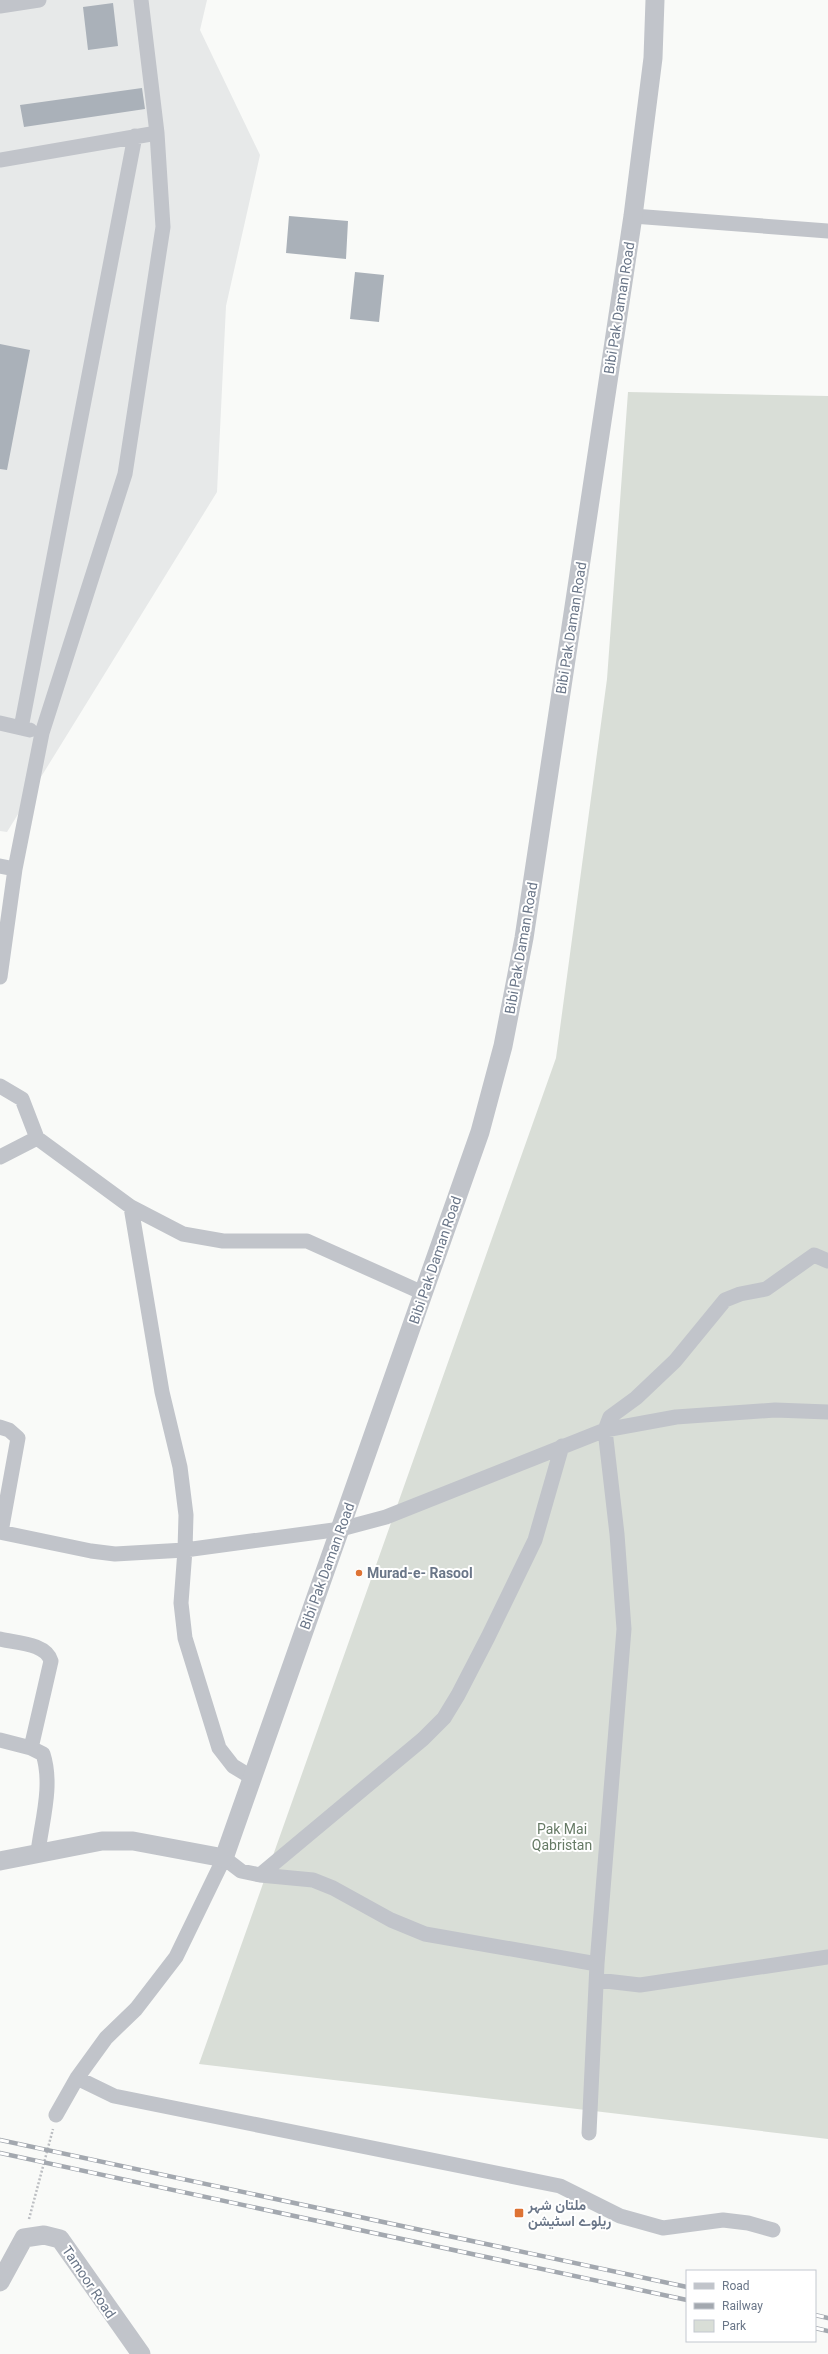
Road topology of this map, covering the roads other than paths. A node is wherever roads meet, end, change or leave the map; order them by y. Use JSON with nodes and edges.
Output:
{"nodes":[{"id":1,"x":39,"y":0,"type":"edge"},
{"id":2,"x":141,"y":0,"type":"edge"},
{"id":3,"x":655,"y":0,"type":"edge"},
{"id":4,"x":0,"y":6,"type":"edge"},
{"id":5,"x":156,"y":133,"type":"junction"},
{"id":6,"x":135,"y":136,"type":"junction"},
{"id":7,"x":0,"y":160,"type":"edge"},
{"id":8,"x":633,"y":216,"type":"junction"},
{"id":9,"x":828,"y":231,"type":"edge"},
{"id":10,"x":0,"y":723,"type":"edge"},
{"id":11,"x":21,"y":728,"type":"junction"},
{"id":12,"x":42,"y":733,"type":"junction"},
{"id":13,"x":0,"y":866,"type":"edge"},
{"id":14,"x":15,"y":869,"type":"junction"},
{"id":15,"x":0,"y":977,"type":"edge"},
{"id":16,"x":0,"y":1086,"type":"edge"},
{"id":17,"x":38,"y":1138,"type":"junction"},
{"id":18,"x":0,"y":1157,"type":"edge"},
{"id":19,"x":131,"y":1207,"type":"junction"},
{"id":20,"x":828,"y":1261,"type":"edge"},
{"id":21,"x":423,"y":1293,"type":"junction"},
{"id":22,"x":828,"y":1412,"type":"edge"},
{"id":23,"x":0,"y":1427,"type":"edge"},
{"id":24,"x":605,"y":1430,"type":"junction"},
{"id":25,"x":562,"y":1446,"type":"junction"},
{"id":26,"x":341,"y":1529,"type":"junction"},
{"id":27,"x":1,"y":1532,"type":"edge"},
{"id":28,"x":186,"y":1550,"type":"junction"},
{"id":29,"x":0,"y":1639,"type":"edge"},
{"id":30,"x":0,"y":1740,"type":"edge"},
{"id":31,"x":31,"y":1748,"type":"junction"},
{"id":32,"x":251,"y":1777,"type":"junction"},
{"id":33,"x":38,"y":1852,"type":"junction"},
{"id":34,"x":224,"y":1858,"type":"junction"},
{"id":35,"x":0,"y":1861,"type":"edge"},
{"id":36,"x":260,"y":1875,"type":"junction"},
{"id":37,"x":828,"y":1957,"type":"edge"},
{"id":38,"x":597,"y":1964,"type":"junction"},
{"id":39,"x":597,"y":1980,"type":"junction"},
{"id":40,"x":77,"y":2078,"type":"junction"},
{"id":41,"x":56,"y":2115,"type":"road end"},
{"id":42,"x":589,"y":2133,"type":"dead end"},
{"id":43,"x":773,"y":2230,"type":"dead end"},
{"id":44,"x":0,"y":2282,"type":"edge"},
{"id":45,"x":141,"y":2354,"type":"edge"}],
"edges":[{"from":1,"to":4,"type":"street"},
{"from":2,"to":5,"type":"street"},
{"from":3,"to":8,"type":"street","name":"Bibi Pak Daman Road"},
{"from":5,"to":6,"type":"street"},
{"from":5,"to":12,"type":"street"},
{"from":6,"to":7,"type":"street"},
{"from":6,"to":11,"type":"street"},
{"from":8,"to":9,"type":"street"},
{"from":8,"to":21,"type":"street","name":"Bibi Pak Daman Road"},
{"from":10,"to":11,"type":"street"},
{"from":11,"to":12,"type":"street"},
{"from":12,"to":14,"type":"street"},
{"from":13,"to":14,"type":"street"},
{"from":14,"to":15,"type":"street"},
{"from":16,"to":17,"type":"street"},
{"from":17,"to":18,"type":"street"},
{"from":17,"to":19,"type":"street"},
{"from":19,"to":21,"type":"street"},
{"from":19,"to":28,"type":"street"},
{"from":20,"to":24,"type":"street"},
{"from":21,"to":26,"type":"street","name":"Bibi Pak Daman Road"},
{"from":22,"to":24,"type":"street"},
{"from":23,"to":27,"type":"street"},
{"from":24,"to":25,"type":"street"},
{"from":24,"to":38,"type":"street"},
{"from":25,"to":26,"type":"street"},
{"from":25,"to":36,"type":"street"},
{"from":26,"to":28,"type":"street"},
{"from":26,"to":32,"type":"street","name":"Bibi Pak Daman Road"},
{"from":27,"to":28,"type":"street"},
{"from":28,"to":32,"type":"street"},
{"from":29,"to":31,"type":"street"},
{"from":30,"to":31,"type":"street"},
{"from":31,"to":33,"type":"street"},
{"from":32,"to":34,"type":"street","name":"Bibi Pak Daman Road"},
{"from":33,"to":34,"type":"street"},
{"from":33,"to":35,"type":"street"},
{"from":34,"to":36,"type":"street"},
{"from":34,"to":40,"type":"street"},
{"from":36,"to":38,"type":"street"},
{"from":37,"to":39,"type":"street"},
{"from":38,"to":39,"type":"street"},
{"from":39,"to":42,"type":"street"},
{"from":40,"to":41,"type":"street"},
{"from":40,"to":43,"type":"street"},
{"from":44,"to":45,"type":"street","name":"Tamoor Road"}]}
